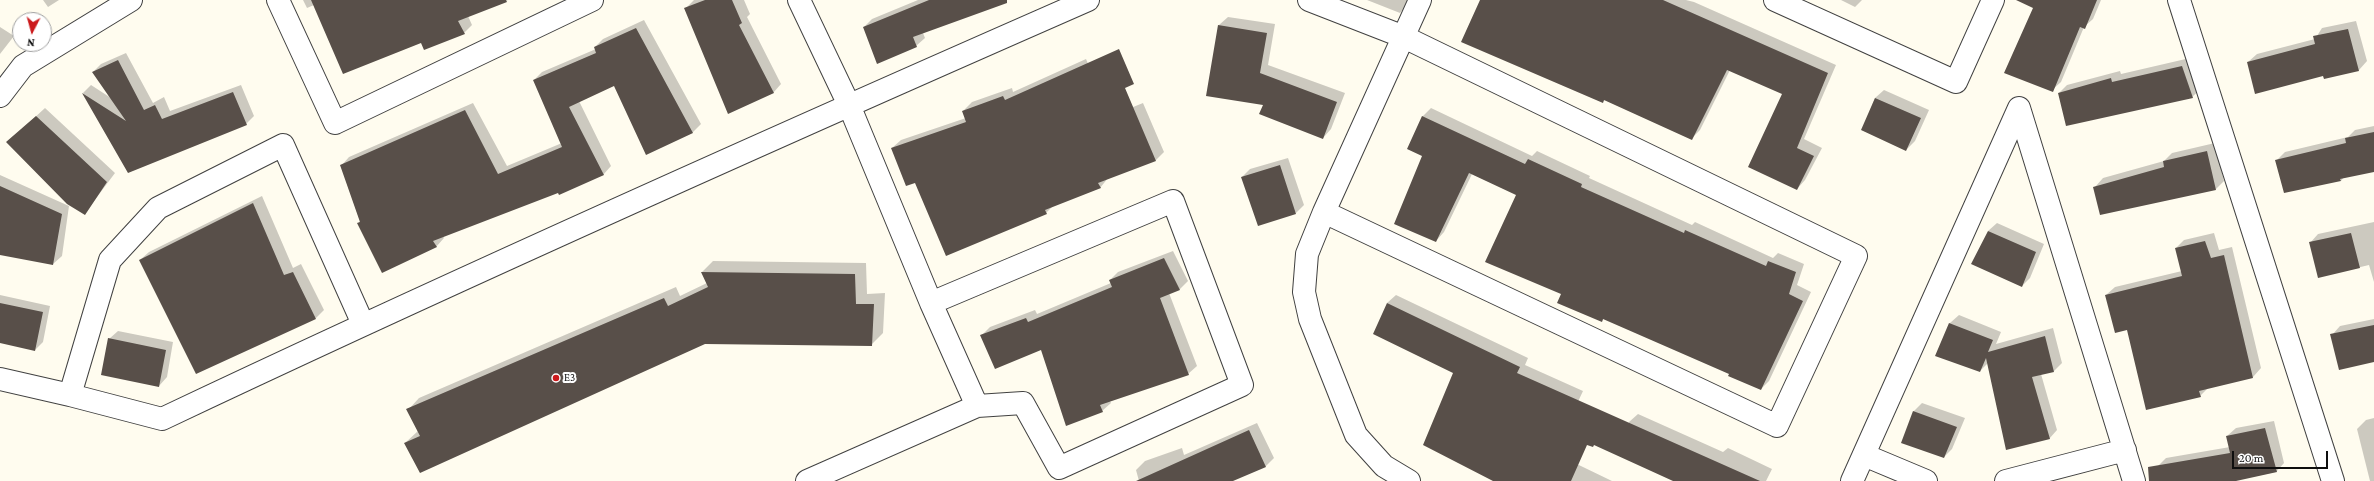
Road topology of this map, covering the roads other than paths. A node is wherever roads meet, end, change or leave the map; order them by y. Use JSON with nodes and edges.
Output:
{"nodes":[{"id":1,"x":131,"y":0,"type":"edge"},
{"id":2,"x":278,"y":0,"type":"edge"},
{"id":3,"x":592,"y":0,"type":"edge"},
{"id":4,"x":799,"y":0,"type":"edge"},
{"id":5,"x":1088,"y":0,"type":"edge"},
{"id":6,"x":1309,"y":0,"type":"edge"},
{"id":7,"x":1420,"y":0,"type":"edge"},
{"id":8,"x":1775,"y":0,"type":"edge"},
{"id":9,"x":1993,"y":0,"type":"edge"},
{"id":10,"x":2179,"y":0,"type":"edge"},
{"id":11,"x":1404,"y":37,"type":"junction"},
{"id":12,"x":0,"y":96,"type":"edge"},
{"id":13,"x":849,"y":105,"type":"junction"},
{"id":14,"x":1324,"y":212,"type":"junction"},
{"id":15,"x":931,"y":302,"type":"junction"},
{"id":16,"x":362,"y":324,"type":"junction"},
{"id":17,"x":0,"y":379,"type":"edge"},
{"id":18,"x":70,"y":394,"type":"junction"},
{"id":19,"x":976,"y":406,"type":"junction"},
{"id":20,"x":2125,"y":450,"type":"junction"},
{"id":21,"x":1864,"y":455,"type":"junction"},
{"id":22,"x":807,"y":481,"type":"edge"},
{"id":23,"x":1410,"y":481,"type":"edge"},
{"id":24,"x":1852,"y":481,"type":"edge"},
{"id":25,"x":1926,"y":481,"type":"edge"},
{"id":26,"x":2006,"y":481,"type":"edge"},
{"id":27,"x":2134,"y":481,"type":"edge"},
{"id":28,"x":2333,"y":481,"type":"edge"}],
"edges":[{"from":1,"to":12,"type":"street"},
{"from":2,"to":3,"type":"street"},
{"from":4,"to":13,"type":"street"},
{"from":5,"to":13,"type":"street"},
{"from":6,"to":11,"type":"street"},
{"from":7,"to":11,"type":"street"},
{"from":8,"to":9,"type":"street"},
{"from":10,"to":28,"type":"street"},
{"from":11,"to":14,"type":"street"},
{"from":11,"to":14,"type":"street"},
{"from":13,"to":15,"type":"street"},
{"from":13,"to":16,"type":"street"},
{"from":14,"to":23,"type":"street"},
{"from":15,"to":19,"type":"street"},
{"from":15,"to":19,"type":"street"},
{"from":16,"to":18,"type":"street"},
{"from":16,"to":18,"type":"street"},
{"from":17,"to":18,"type":"street"},
{"from":19,"to":22,"type":"street"},
{"from":20,"to":21,"type":"street"},
{"from":20,"to":26,"type":"street"},
{"from":20,"to":27,"type":"street"},
{"from":21,"to":24,"type":"street"},
{"from":21,"to":25,"type":"street"}]}
